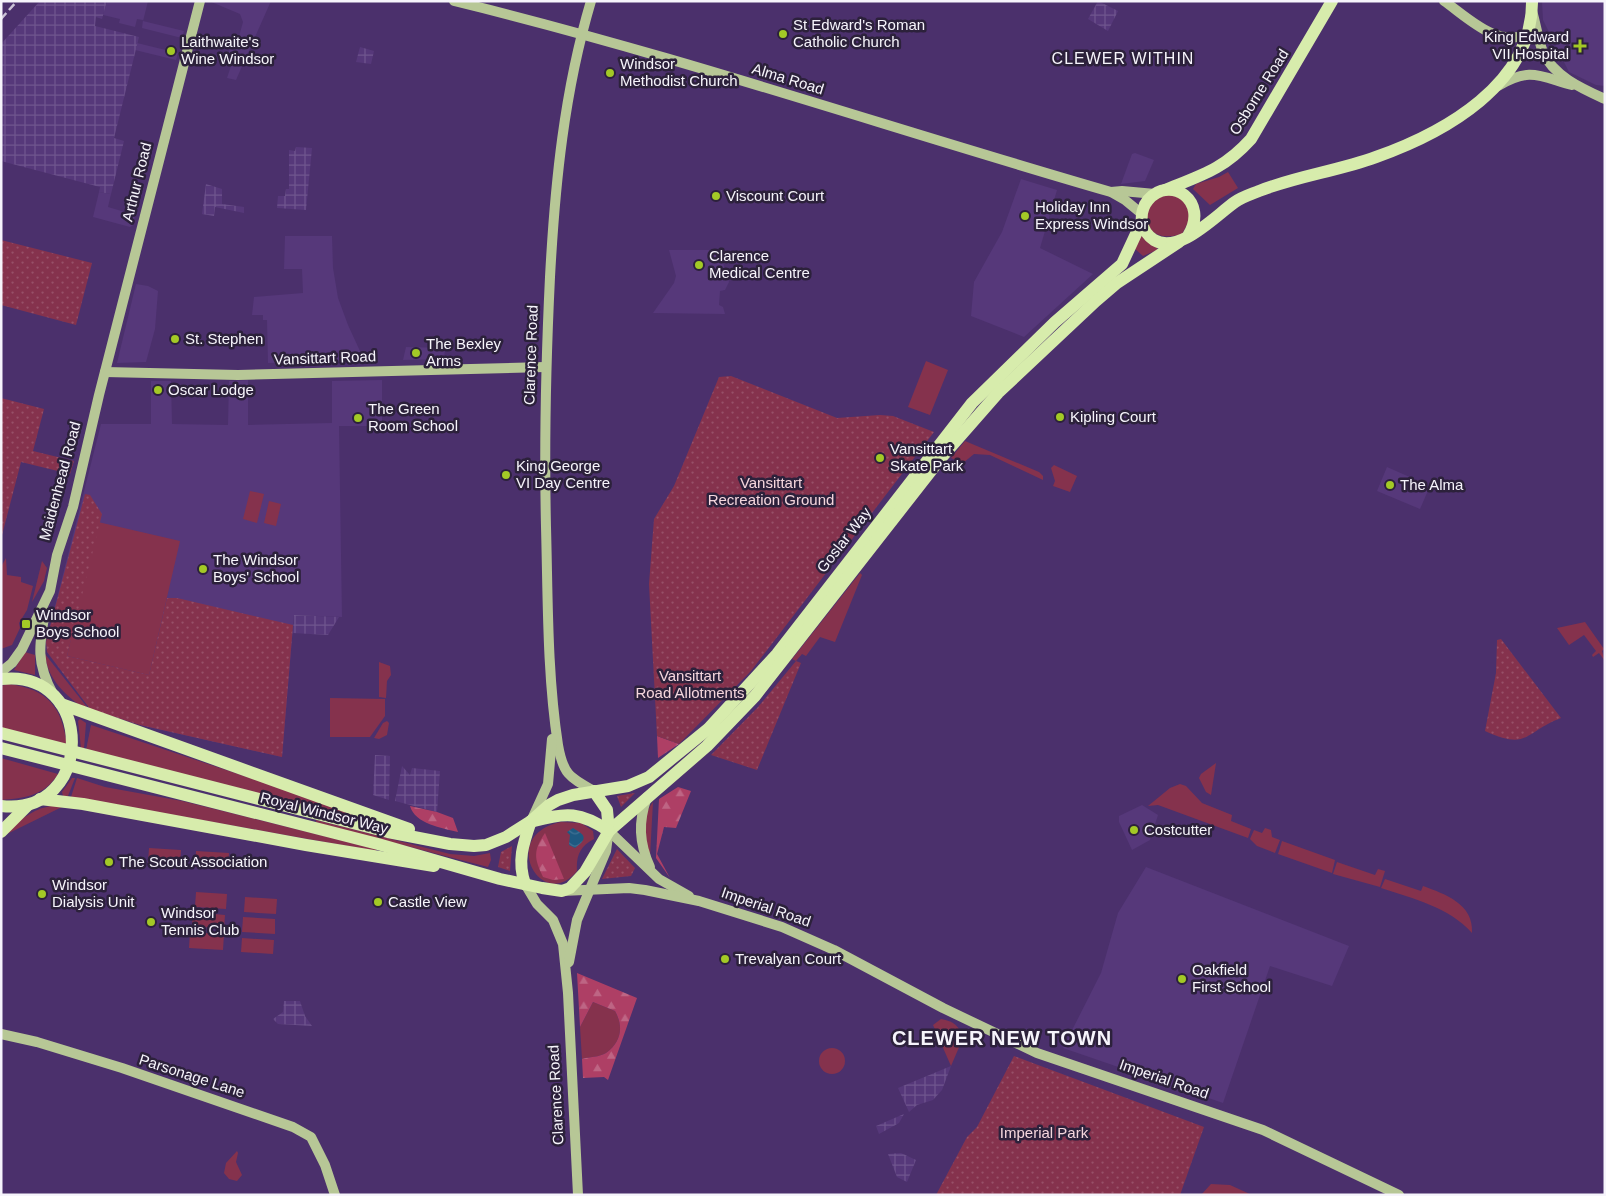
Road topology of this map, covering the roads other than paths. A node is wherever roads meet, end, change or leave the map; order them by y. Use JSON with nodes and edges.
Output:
{"nodes":[{"id":1,"x":200,"y":1,"type":"edge"},
{"id":2,"x":454,"y":1,"type":"edge"},
{"id":3,"x":591,"y":1,"type":"edge"},
{"id":4,"x":1332,"y":1,"type":"edge"},
{"id":5,"x":1444,"y":1,"type":"edge"},
{"id":6,"x":1532,"y":6,"type":"edge"},
{"id":7,"x":1528,"y":33,"type":"junction"},
{"id":8,"x":581,"y":34,"type":"junction"},
{"id":9,"x":1582,"y":88,"type":"junction"},
{"id":10,"x":1493,"y":89,"type":"junction"},
{"id":11,"x":1605,"y":99,"type":"edge"},
{"id":12,"x":1111,"y":192,"type":"junction"},
{"id":13,"x":1160,"y":192,"type":"junction"},
{"id":14,"x":1142,"y":218,"type":"junction"},
{"id":15,"x":1184,"y":239,"type":"junction"},
{"id":16,"x":545,"y":367,"type":"junction"},
{"id":17,"x":106,"y":372,"type":"junction"},
{"id":18,"x":47,"y":599,"type":"junction"},
{"id":19,"x":1,"y":672,"type":"edge"},
{"id":20,"x":1,"y":679,"type":"edge"},
{"id":21,"x":58,"y":700,"type":"junction"},
{"id":22,"x":554,"y":713,"type":"junction"},
{"id":23,"x":1,"y":733,"type":"edge"},
{"id":24,"x":1,"y":748,"type":"edge"},
{"id":25,"x":594,"y":791,"type":"junction"},
{"id":26,"x":648,"y":796,"type":"junction"},
{"id":27,"x":35,"y":801,"type":"junction"},
{"id":28,"x":1,"y":806,"type":"edge"},
{"id":29,"x":531,"y":822,"type":"junction"},
{"id":30,"x":1,"y":832,"type":"edge"},
{"id":31,"x":612,"y":833,"type":"junction"},
{"id":32,"x":442,"y":842,"type":"junction"},
{"id":33,"x":477,"y":872,"type":"junction"},
{"id":34,"x":653,"y":874,"type":"junction"},
{"id":35,"x":525,"y":884,"type":"junction"},
{"id":36,"x":562,"y":891,"type":"junction"},
{"id":37,"x":589,"y":891,"type":"junction"},
{"id":38,"x":699,"y":901,"type":"junction"},
{"id":39,"x":568,"y":993,"type":"junction"},
{"id":40,"x":1,"y":1034,"type":"edge"},
{"id":41,"x":335,"y":1195,"type":"edge"},
{"id":42,"x":578,"y":1195,"type":"edge"},
{"id":43,"x":1399,"y":1195,"type":"edge"}],
"edges":[{"from":1,"to":17,"type":"street","name":"Arthur Road"},
{"from":2,"to":8,"type":"street","name":"Alma Road"},
{"from":3,"to":8,"type":"street","name":"Clarence Road"},
{"from":4,"to":13,"type":"main road","name":"Osborne Road"},
{"from":5,"to":7,"type":"street"},
{"from":6,"to":7,"type":"main road","name":"Goslar Way"},
{"from":6,"to":9,"type":"street"},
{"from":7,"to":10,"type":"main road","name":"Goslar Way"},
{"from":8,"to":12,"type":"street","name":"Alma Road"},
{"from":8,"to":16,"type":"street","name":"Clarence Road"},
{"from":9,"to":10,"type":"street"},
{"from":9,"to":11,"type":"street"},
{"from":10,"to":15,"type":"main road","name":"Goslar Way"},
{"from":12,"to":13,"type":"street","name":"Alma Road"},
{"from":12,"to":14,"type":"street","name":"Alma Road"},
{"from":13,"to":14,"type":"main road"},
{"from":13,"to":15,"type":"main road"},
{"from":14,"to":15,"type":"main road"},
{"from":14,"to":25,"type":"main road","name":"Goslar Way"},
{"from":15,"to":26,"type":"main road","name":"Goslar Way"},
{"from":16,"to":17,"type":"street","name":"Vansittart Road"},
{"from":16,"to":22,"type":"street","name":"Clarence Road"},
{"from":17,"to":18,"type":"street","name":"Maidenhead Road"},
{"from":18,"to":19,"type":"street","name":"Maidenhead Road"},
{"from":18,"to":21,"type":"street","name":"Maidenhead Road"},
{"from":20,"to":21,"type":"main road"},
{"from":21,"to":27,"type":"main road"},
{"from":21,"to":32,"type":"main road"},
{"from":22,"to":25,"type":"street","name":"Clarence Road"},
{"from":22,"to":29,"type":"street","name":"Clarence Road"},
{"from":23,"to":32,"type":"main road","name":"Royal Windsor Way"},
{"from":24,"to":33,"type":"main road","name":"Royal Windsor Way"},
{"from":25,"to":29,"type":"main road","name":"Goslar Way"},
{"from":25,"to":31,"type":"main road"},
{"from":26,"to":31,"type":"main road","name":"Goslar Way"},
{"from":26,"to":34,"type":"street"},
{"from":27,"to":28,"type":"main road"},
{"from":27,"to":30,"type":"main road"},
{"from":27,"to":33,"type":"main road"},
{"from":29,"to":31,"type":"main road","name":"Imperial Road"},
{"from":29,"to":32,"type":"main road","name":"Royal Windsor Way"},
{"from":29,"to":35,"type":"main road","name":"Clarence Road"},
{"from":31,"to":34,"type":"street","name":"Imperial Road"},
{"from":31,"to":36,"type":"main road"},
{"from":31,"to":37,"type":"street","name":"Clarence Road"},
{"from":33,"to":35,"type":"main road","name":"Royal Windsor Way"},
{"from":34,"to":38,"type":"street","name":"Imperial Road"},
{"from":35,"to":36,"type":"main road","name":"Royal Windsor Way"},
{"from":35,"to":39,"type":"street","name":"Clarence Road"},
{"from":36,"to":37,"type":"street","name":"Imperial Road"},
{"from":37,"to":38,"type":"street","name":"Imperial Road"},
{"from":37,"to":39,"type":"street","name":"Clarence Road"},
{"from":38,"to":43,"type":"street","name":"Imperial Road"},
{"from":39,"to":42,"type":"street","name":"Clarence Road"},
{"from":40,"to":41,"type":"street","name":"Parsonage Lane"}]}
